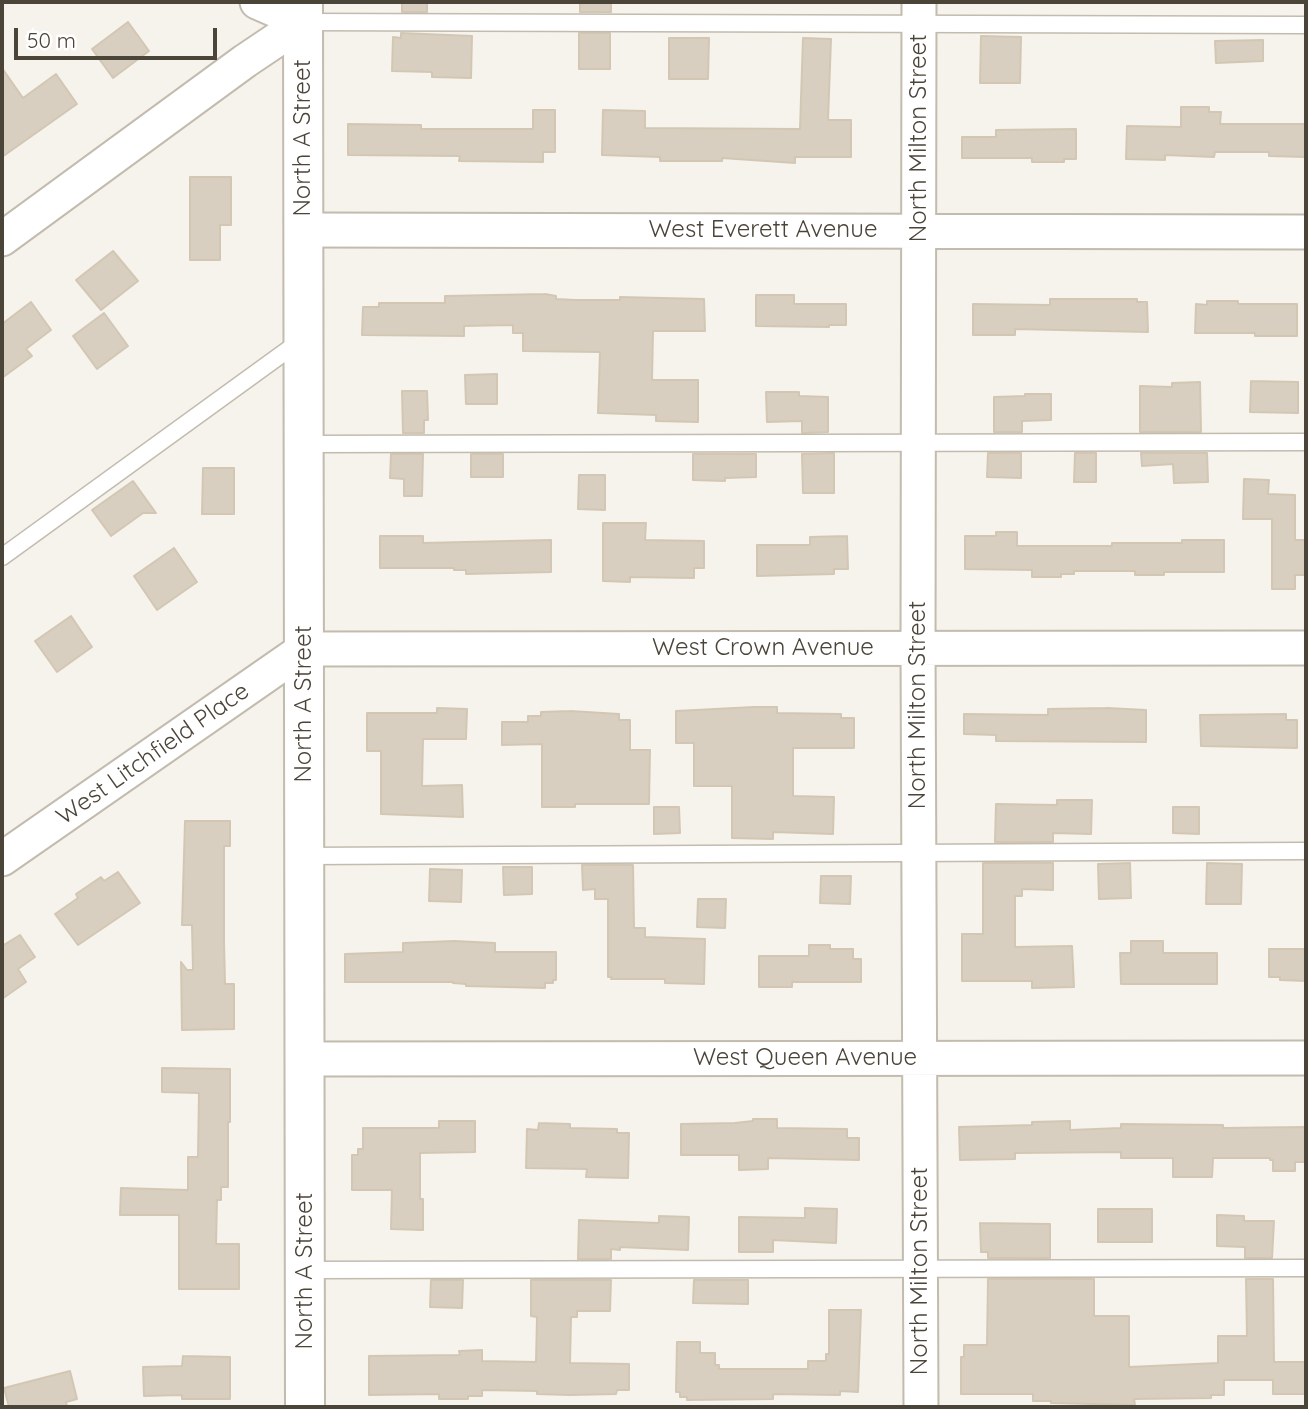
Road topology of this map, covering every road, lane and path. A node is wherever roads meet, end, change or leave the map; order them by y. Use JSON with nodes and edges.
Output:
{"nodes":[{"id":1,"x":257,"y":2,"type":"edge"},
{"id":2,"x":303,"y":12,"type":"edge"},
{"id":3,"x":919,"y":13,"type":"edge"},
{"id":4,"x":1306,"y":25,"type":"edge"},
{"id":5,"x":303,"y":230,"type":"junction"},
{"id":6,"x":919,"y":230,"type":"junction"},
{"id":7,"x":1306,"y":232,"type":"edge"},
{"id":8,"x":2,"y":239,"type":"edge"},
{"id":9,"x":304,"y":338,"type":"junction"},
{"id":10,"x":919,"y":441,"type":"junction"},
{"id":11,"x":1306,"y":442,"type":"edge"},
{"id":12,"x":305,"y":444,"type":"junction"},
{"id":13,"x":2,"y":557,"type":"edge"},
{"id":14,"x":918,"y":647,"type":"junction"},
{"id":15,"x":1306,"y":648,"type":"edge"},
{"id":16,"x":304,"y":649,"type":"junction"},
{"id":17,"x":919,"y":851,"type":"junction"},
{"id":18,"x":1306,"y":851,"type":"edge"},
{"id":19,"x":304,"y":856,"type":"junction"},
{"id":20,"x":2,"y":859,"type":"edge"},
{"id":21,"x":919,"y":1058,"type":"junction"},
{"id":22,"x":1306,"y":1058,"type":"edge"},
{"id":23,"x":304,"y":1059,"type":"junction"},
{"id":24,"x":920,"y":1268,"type":"junction"},
{"id":25,"x":1306,"y":1268,"type":"edge"},
{"id":26,"x":304,"y":1270,"type":"junction"},
{"id":27,"x":304,"y":1407,"type":"edge"},
{"id":28,"x":921,"y":1407,"type":"edge"}],
"edges":[{"from":1,"to":2,"type":"street"},
{"from":2,"to":3,"type":"lane"},
{"from":2,"to":5,"type":"street","name":"North A Street"},
{"from":2,"to":8,"type":"street"},
{"from":3,"to":4,"type":"lane"},
{"from":3,"to":6,"type":"street","name":"North Milton Street"},
{"from":5,"to":6,"type":"street","name":"West Everett Avenue"},
{"from":5,"to":9,"type":"street","name":"North A Street"},
{"from":6,"to":7,"type":"street","name":"West Everett Avenue"},
{"from":6,"to":10,"type":"street","name":"North Milton Street"},
{"from":9,"to":12,"type":"street","name":"North A Street"},
{"from":9,"to":13,"type":"lane"},
{"from":10,"to":11,"type":"lane"},
{"from":10,"to":12,"type":"lane"},
{"from":10,"to":14,"type":"street","name":"North Milton Street"},
{"from":12,"to":16,"type":"street","name":"North A Street"},
{"from":14,"to":15,"type":"street","name":"West Crown Avenue"},
{"from":14,"to":16,"type":"street","name":"West Crown Avenue"},
{"from":14,"to":17,"type":"street","name":"North Milton Street"},
{"from":16,"to":19,"type":"street","name":"North A Street"},
{"from":16,"to":20,"type":"street","name":"West Litchfield Place"},
{"from":17,"to":18,"type":"lane"},
{"from":17,"to":19,"type":"lane"},
{"from":17,"to":21,"type":"street","name":"North Milton Street"},
{"from":19,"to":23,"type":"street","name":"North A Street"},
{"from":21,"to":22,"type":"street","name":"West Queen Avenue"},
{"from":21,"to":23,"type":"street","name":"West Queen Avenue"},
{"from":21,"to":24,"type":"street","name":"North Milton Street"},
{"from":23,"to":26,"type":"street","name":"North A Street"},
{"from":24,"to":25,"type":"lane"},
{"from":24,"to":26,"type":"lane"},
{"from":24,"to":28,"type":"street","name":"North Milton Street"},
{"from":26,"to":27,"type":"street","name":"North A Street"}]}
